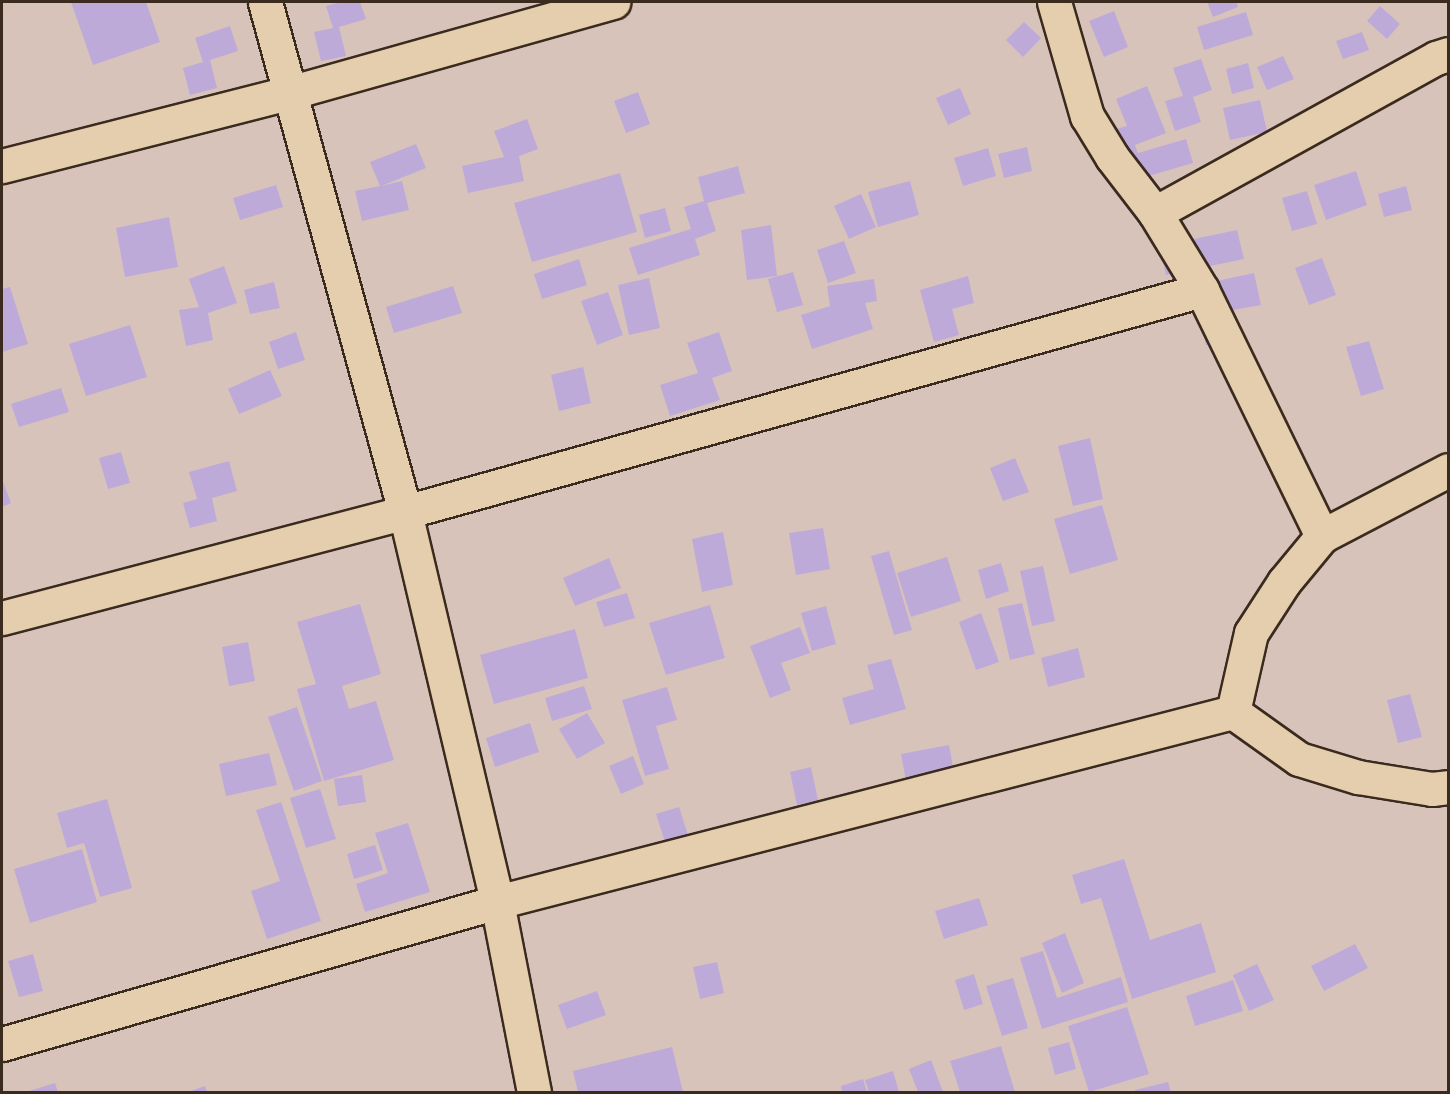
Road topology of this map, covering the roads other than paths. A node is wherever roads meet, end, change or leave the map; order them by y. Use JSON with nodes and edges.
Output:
{"nodes":[{"id":1,"x":265,"y":2,"type":"edge"},
{"id":2,"x":613,"y":2,"type":"edge"},
{"id":3,"x":1054,"y":2,"type":"edge"},
{"id":4,"x":1449,"y":54,"type":"edge"},
{"id":5,"x":289,"y":93,"type":"junction"},
{"id":6,"x":2,"y":166,"type":"edge"},
{"id":7,"x":1155,"y":213,"type":"junction"},
{"id":8,"x":1202,"y":290,"type":"junction"},
{"id":9,"x":1449,"y":470,"type":"edge"},
{"id":10,"x":405,"y":512,"type":"junction"},
{"id":11,"x":1322,"y":536,"type":"junction"},
{"id":12,"x":2,"y":618,"type":"edge"},
{"id":13,"x":1233,"y":712,"type":"junction"},
{"id":14,"x":1449,"y":788,"type":"edge"},
{"id":15,"x":496,"y":902,"type":"junction"},
{"id":16,"x":2,"y":1044,"type":"edge"},
{"id":17,"x":534,"y":1092,"type":"edge"}],
"edges":[{"from":1,"to":5,"type":"street"},
{"from":2,"to":5,"type":"street"},
{"from":3,"to":7,"type":"street"},
{"from":4,"to":7,"type":"street"},
{"from":5,"to":6,"type":"street"},
{"from":5,"to":10,"type":"street"},
{"from":7,"to":8,"type":"street"},
{"from":8,"to":10,"type":"street"},
{"from":8,"to":11,"type":"street"},
{"from":9,"to":11,"type":"street"},
{"from":10,"to":12,"type":"street"},
{"from":10,"to":15,"type":"street"},
{"from":11,"to":13,"type":"street"},
{"from":13,"to":14,"type":"street"},
{"from":13,"to":15,"type":"street"},
{"from":15,"to":16,"type":"street"},
{"from":15,"to":17,"type":"street"}]}
